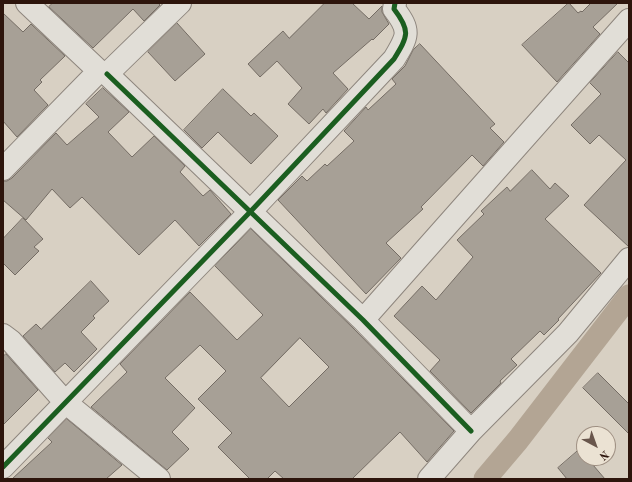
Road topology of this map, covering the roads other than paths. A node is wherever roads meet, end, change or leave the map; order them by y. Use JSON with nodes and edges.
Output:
{"nodes":[{"id":1,"x":27,"y":3,"type":"edge"},
{"id":2,"x":180,"y":3,"type":"edge"},
{"id":3,"x":395,"y":3,"type":"edge"},
{"id":4,"x":629,"y":20,"type":"edge"},
{"id":5,"x":103,"y":73,"type":"junction"},
{"id":6,"x":3,"y":169,"type":"edge"},
{"id":7,"x":251,"y":211,"type":"junction"},
{"id":8,"x":625,"y":271,"type":"edge"},
{"id":9,"x":363,"y":320,"type":"junction"},
{"id":10,"x":3,"y":335,"type":"edge"},
{"id":11,"x":65,"y":402,"type":"junction"},
{"id":12,"x":471,"y":431,"type":"junction"},
{"id":13,"x":3,"y":467,"type":"edge"},
{"id":14,"x":159,"y":479,"type":"edge"},
{"id":15,"x":429,"y":479,"type":"edge"}],
"edges":[{"from":1,"to":5,"type":"street"},
{"from":2,"to":5,"type":"street"},
{"from":3,"to":7,"type":"street"},
{"from":4,"to":9,"type":"street"},
{"from":5,"to":6,"type":"street"},
{"from":5,"to":7,"type":"street"},
{"from":7,"to":9,"type":"street"},
{"from":7,"to":11,"type":"street"},
{"from":8,"to":12,"type":"street"},
{"from":9,"to":12,"type":"street"},
{"from":10,"to":11,"type":"street"},
{"from":11,"to":13,"type":"street"},
{"from":11,"to":14,"type":"street"},
{"from":12,"to":15,"type":"street"}]}
